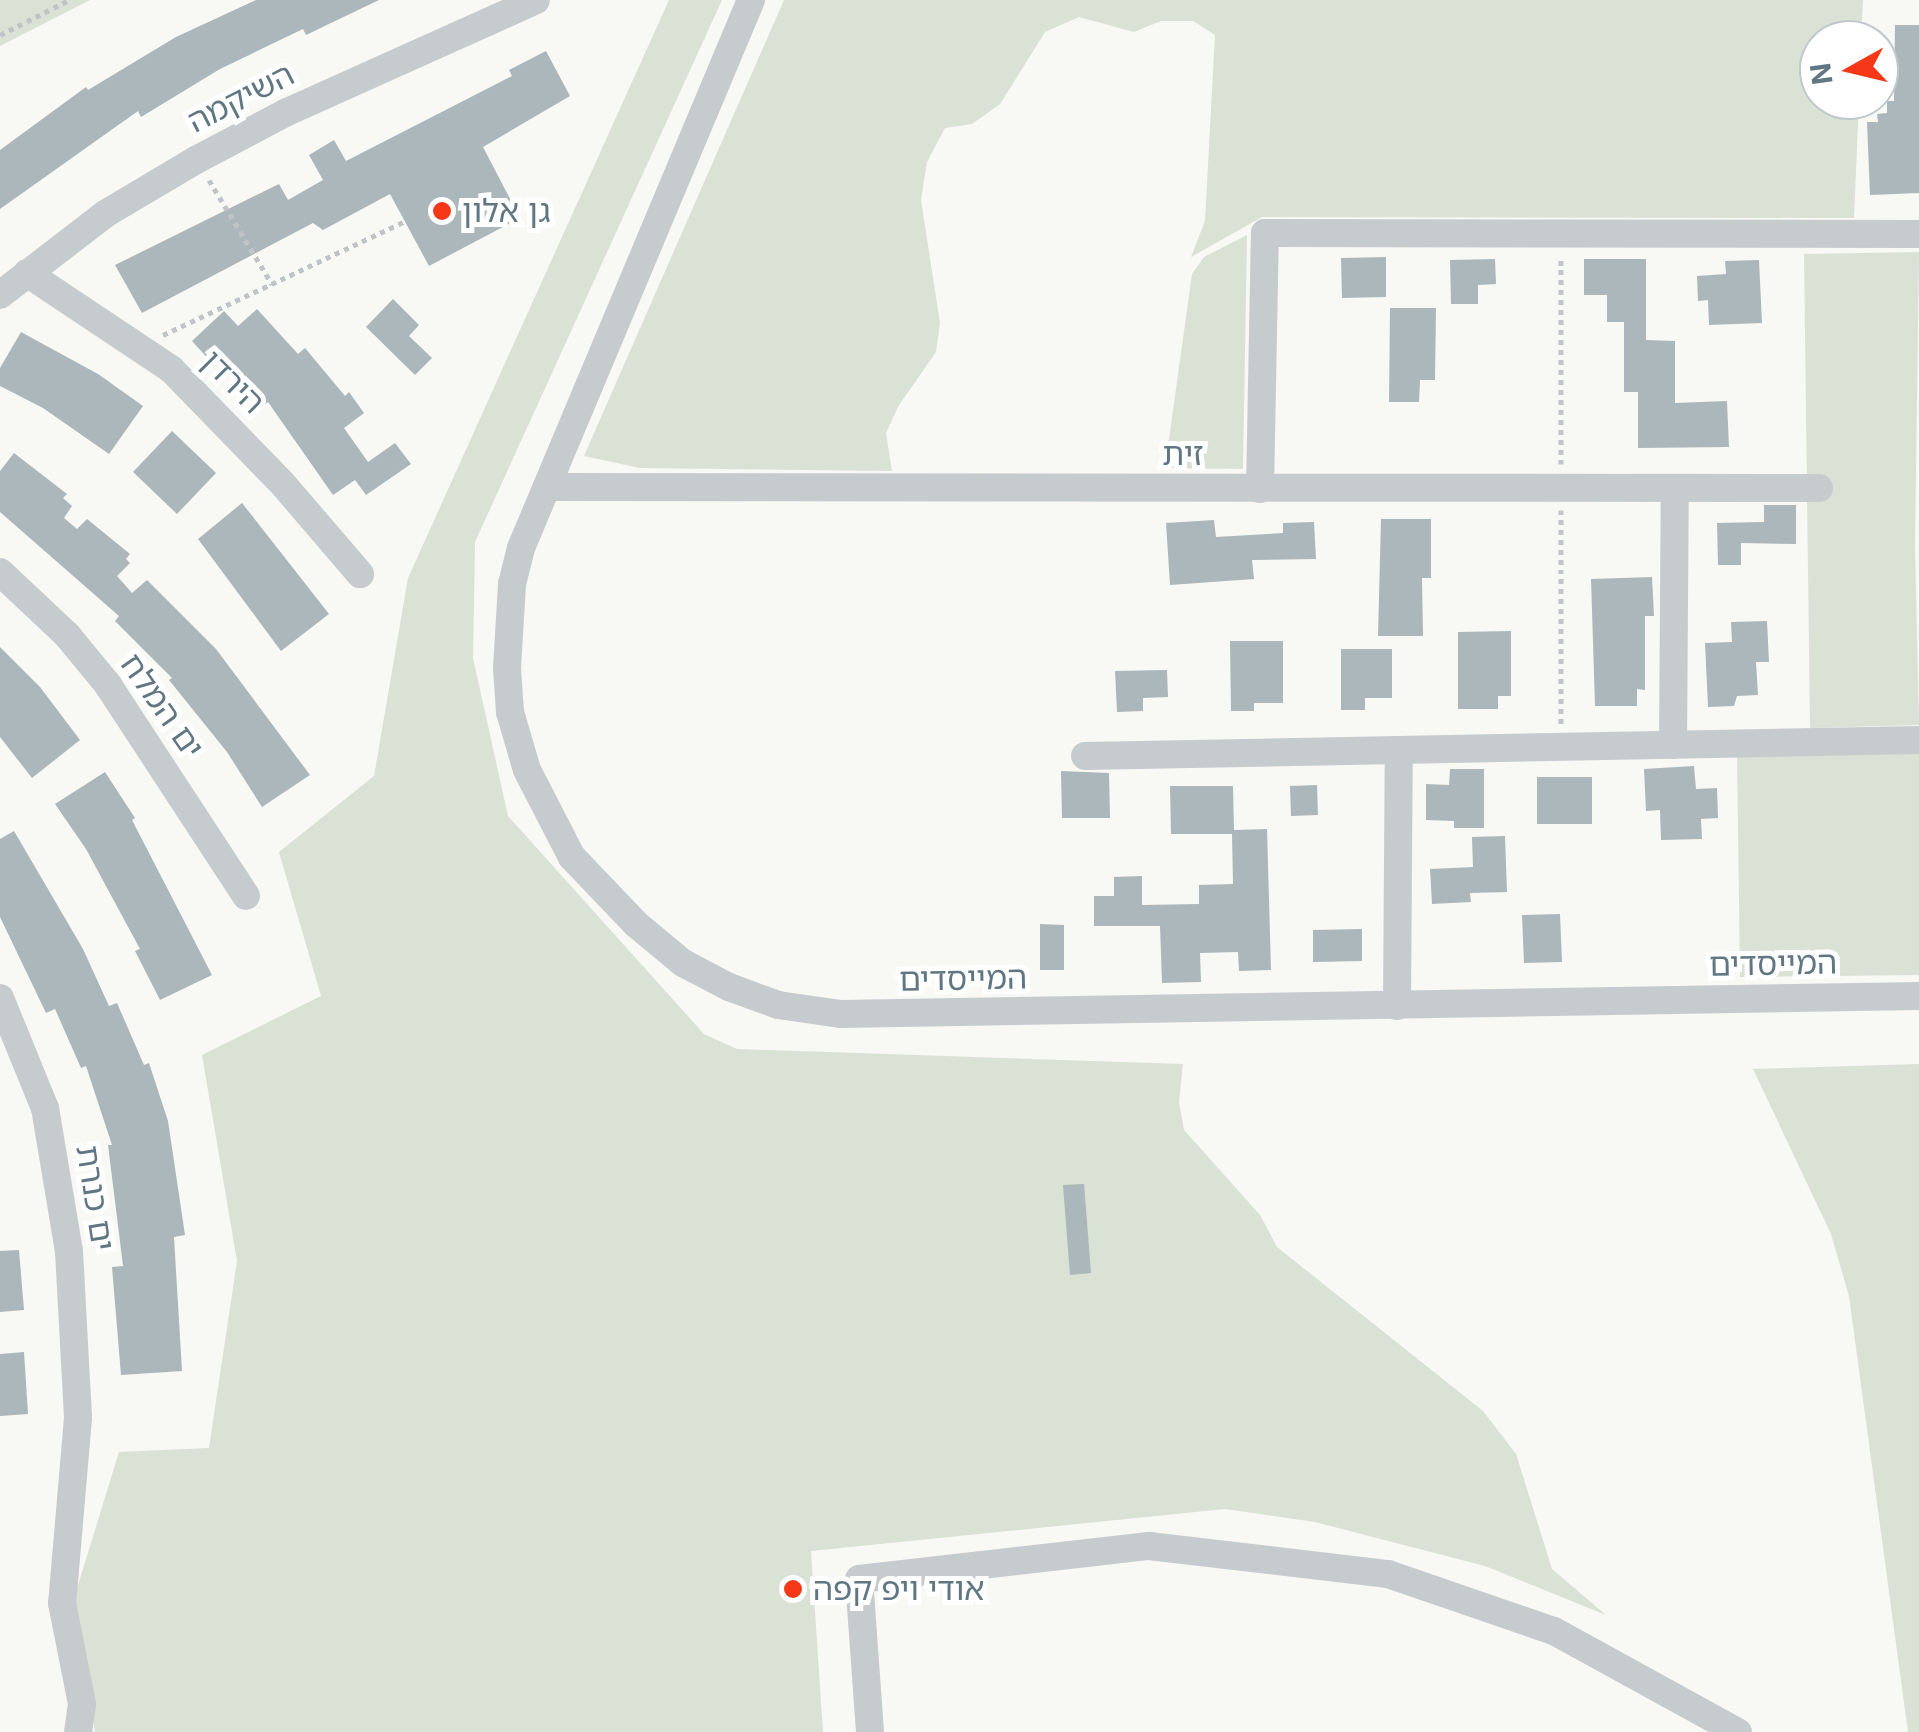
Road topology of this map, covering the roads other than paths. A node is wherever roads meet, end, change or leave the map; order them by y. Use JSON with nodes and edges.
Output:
{"nodes":[{"id":1,"x":536,"y":0,"type":"edge"},
{"id":2,"x":751,"y":0,"type":"edge"},
{"id":3,"x":1919,"y":234,"type":"edge"},
{"id":4,"x":27,"y":274,"type":"junction"},
{"id":5,"x":0,"y":295,"type":"edge"},
{"id":6,"x":547,"y":487,"type":"junction"},
{"id":7,"x":1675,"y":488,"type":"junction"},
{"id":8,"x":1819,"y":488,"type":"dead end"},
{"id":9,"x":1260,"y":489,"type":"junction"},
{"id":10,"x":0,"y":572,"type":"edge"},
{"id":11,"x":360,"y":574,"type":"dead end"},
{"id":12,"x":1919,"y":740,"type":"edge"},
{"id":13,"x":1673,"y":745,"type":"junction"},
{"id":14,"x":1398,"y":750,"type":"junction"},
{"id":15,"x":1085,"y":756,"type":"dead end"},
{"id":16,"x":246,"y":896,"type":"dead end"},
{"id":17,"x":1919,"y":996,"type":"edge"},
{"id":18,"x":0,"y":998,"type":"edge"},
{"id":19,"x":1397,"y":1006,"type":"junction"},
{"id":20,"x":1724,"y":1729,"type":"edge"},
{"id":21,"x":78,"y":1732,"type":"edge"},
{"id":22,"x":870,"y":1732,"type":"edge"}],
"edges":[{"from":1,"to":4,"type":"street","name":"השיקמה"},
{"from":2,"to":6,"type":"street","name":"המייסדים"},
{"from":3,"to":9,"type":"street"},
{"from":4,"to":5,"type":"street","name":"השיקמה"},
{"from":4,"to":11,"type":"street","name":"הירדן"},
{"from":6,"to":9,"type":"street","name":"זית"},
{"from":6,"to":19,"type":"street","name":"המייסדים"},
{"from":7,"to":8,"type":"street","name":"זית"},
{"from":7,"to":9,"type":"street","name":"זית"},
{"from":7,"to":13,"type":"street"},
{"from":10,"to":16,"type":"street","name":"ים המלח"},
{"from":12,"to":13,"type":"street"},
{"from":13,"to":14,"type":"street"},
{"from":14,"to":15,"type":"street"},
{"from":14,"to":19,"type":"street"},
{"from":17,"to":19,"type":"street","name":"המייסדים"},
{"from":18,"to":21,"type":"street","name":"ים כנרת"},
{"from":20,"to":22,"type":"street"}]}
